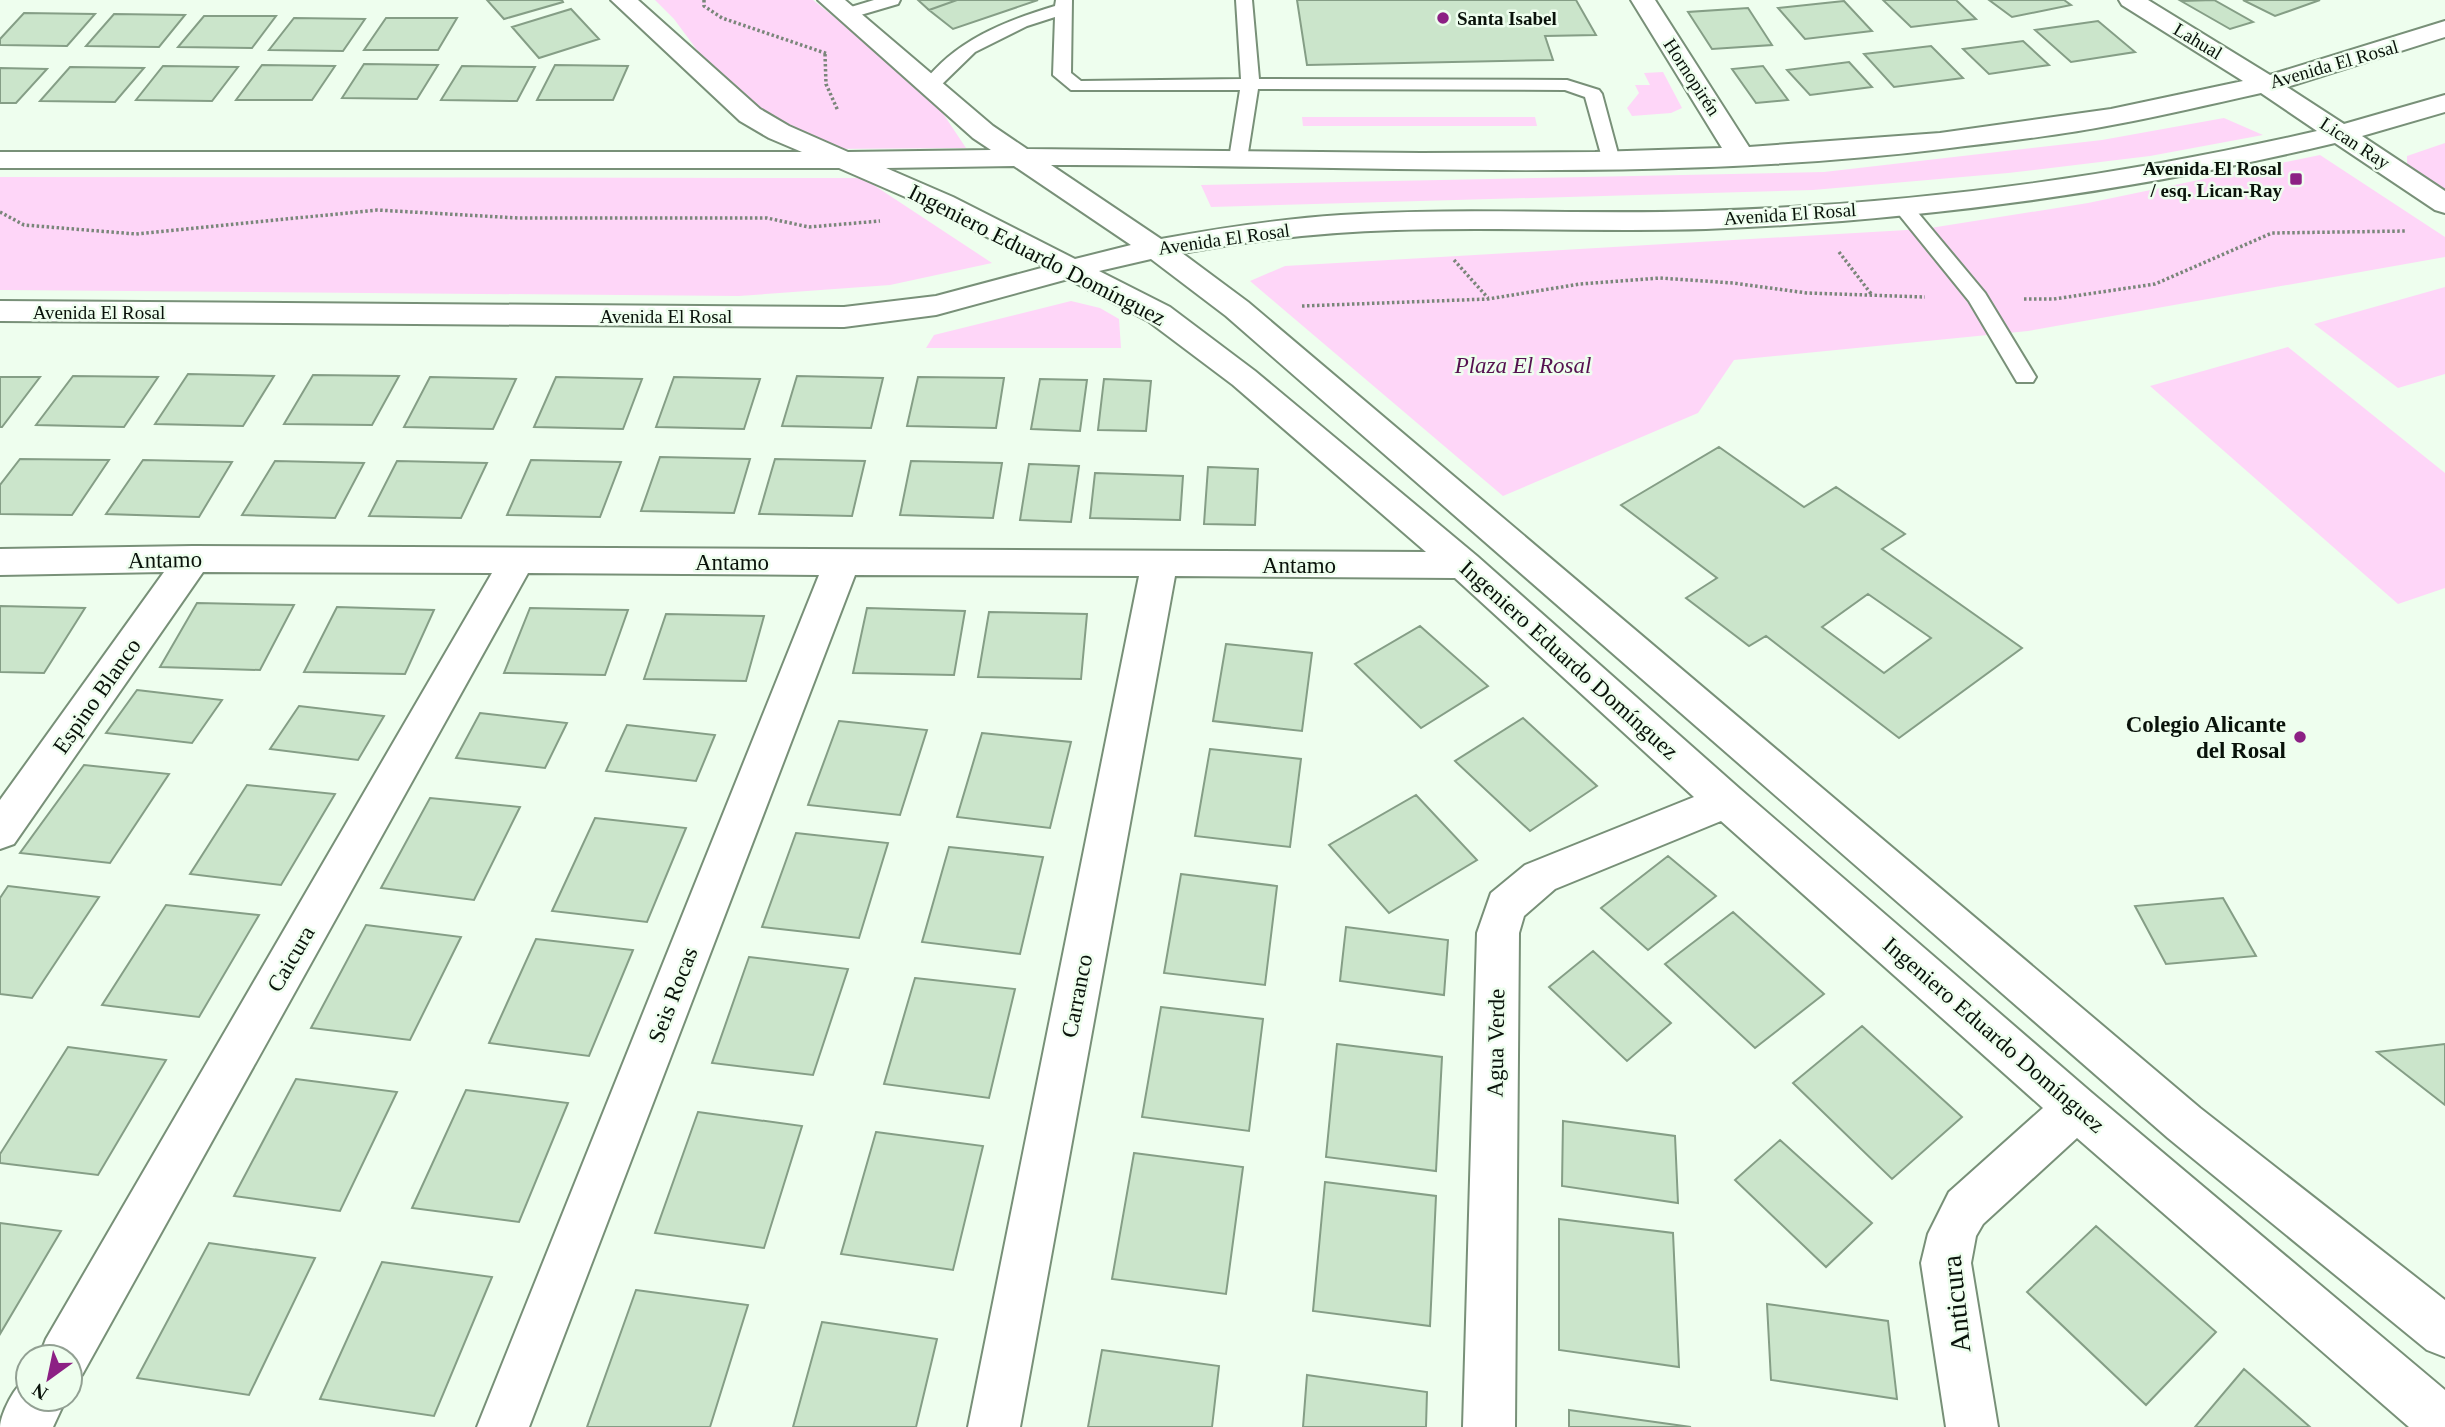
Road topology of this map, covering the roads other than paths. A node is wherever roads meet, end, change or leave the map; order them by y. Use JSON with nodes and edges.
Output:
{"nodes":[{"id":1,"x":623,"y":0,"type":"edge"},
{"id":2,"x":892,"y":0,"type":"edge"},
{"id":3,"x":1244,"y":0,"type":"edge"},
{"id":4,"x":1643,"y":0,"type":"edge"},
{"id":5,"x":2131,"y":0,"type":"edge"},
{"id":6,"x":1064,"y":4,"type":"edge"},
{"id":7,"x":839,"y":7,"type":"edge"},
{"id":8,"x":2445,"y":29,"type":"edge"},
{"id":9,"x":1250,"y":84,"type":"junction"},
{"id":10,"x":2264,"y":84,"type":"junction"},
{"id":11,"x":931,"y":85,"type":"junction"},
{"id":12,"x":2445,"y":103,"type":"edge"},
{"id":13,"x":2340,"y":133,"type":"junction"},
{"id":14,"x":1740,"y":155,"type":"junction"},
{"id":15,"x":1020,"y":158,"type":"junction"},
{"id":16,"x":0,"y":159,"type":"edge"},
{"id":17,"x":1238,"y":159,"type":"junction"},
{"id":18,"x":843,"y":160,"type":"junction"},
{"id":19,"x":1611,"y":161,"type":"junction"},
{"id":20,"x":2445,"y":204,"type":"edge"},
{"id":21,"x":1902,"y":206,"type":"junction"},
{"id":22,"x":1155,"y":248,"type":"junction"},
{"id":23,"x":1072,"y":268,"type":"junction"},
{"id":24,"x":0,"y":311,"type":"edge"},
{"id":25,"x":2025,"y":377,"type":"dead end"},
{"id":26,"x":193,"y":559,"type":"junction"},
{"id":27,"x":517,"y":561,"type":"junction"},
{"id":28,"x":0,"y":562,"type":"edge"},
{"id":29,"x":842,"y":563,"type":"junction"},
{"id":30,"x":1159,"y":564,"type":"junction"},
{"id":31,"x":1464,"y":565,"type":"junction"},
{"id":32,"x":1726,"y":801,"type":"junction"},
{"id":33,"x":0,"y":832,"type":"edge"},
{"id":34,"x":2076,"y":1108,"type":"junction"},
{"id":35,"x":2445,"y":1332,"type":"edge"},
{"id":36,"x":72,"y":1343,"type":"edge"},
{"id":37,"x":2445,"y":1424,"type":"edge"},
{"id":38,"x":503,"y":1427,"type":"edge"},
{"id":39,"x":994,"y":1427,"type":"edge"},
{"id":40,"x":1489,"y":1427,"type":"edge"},
{"id":41,"x":1972,"y":1427,"type":"edge"}],
"edges":[{"from":1,"to":18,"type":"street","name":"Ingeniero Eduardo Domínguez"},
{"from":2,"to":7,"type":"lane"},
{"from":3,"to":9,"type":"lane"},
{"from":4,"to":14,"type":"street","name":"Hornopirén"},
{"from":5,"to":10,"type":"street","name":"Lahual"},
{"from":6,"to":9,"type":"lane"},
{"from":6,"to":11,"type":"lane"},
{"from":7,"to":11,"type":"street"},
{"from":8,"to":10,"type":"street","name":"Avenida El Rosal"},
{"from":9,"to":17,"type":"lane"},
{"from":9,"to":19,"type":"lane"},
{"from":10,"to":13,"type":"street","name":"Lican Ray"},
{"from":10,"to":14,"type":"street","name":"Avenida El Rosal"},
{"from":11,"to":15,"type":"street"},
{"from":12,"to":13,"type":"street","name":"Avenida El Rosal"},
{"from":13,"to":20,"type":"street","name":"Lican Ray"},
{"from":13,"to":21,"type":"street","name":"Avenida El Rosal"},
{"from":14,"to":19,"type":"street","name":"Avenida El Rosal"},
{"from":15,"to":17,"type":"street","name":"Avenida El Rosal"},
{"from":15,"to":18,"type":"street","name":"Avenida El Rosal"},
{"from":15,"to":22,"type":"street"},
{"from":16,"to":18,"type":"street","name":"Avenida El Rosal"},
{"from":17,"to":19,"type":"street","name":"Avenida El Rosal"},
{"from":18,"to":23,"type":"street","name":"Ingeniero Eduardo Domínguez"},
{"from":21,"to":22,"type":"street","name":"Avenida El Rosal"},
{"from":21,"to":25,"type":"lane"},
{"from":22,"to":23,"type":"street","name":"Avenida El Rosal"},
{"from":22,"to":35,"type":"street"},
{"from":23,"to":24,"type":"street","name":"Avenida El Rosal"},
{"from":23,"to":31,"type":"street","name":"Ingeniero Eduardo Domínguez"},
{"from":26,"to":27,"type":"street","name":"Antamo"},
{"from":26,"to":28,"type":"street","name":"Antamo"},
{"from":26,"to":33,"type":"street","name":"Espino Blanco"},
{"from":27,"to":29,"type":"street","name":"Antamo"},
{"from":27,"to":36,"type":"street","name":"Caicura"},
{"from":29,"to":30,"type":"street","name":"Antamo"},
{"from":29,"to":38,"type":"street","name":"Seis Rocas"},
{"from":30,"to":31,"type":"street","name":"Antamo"},
{"from":30,"to":39,"type":"street","name":"Carranco"},
{"from":31,"to":32,"type":"street","name":"Ingeniero Eduardo Domínguez"},
{"from":32,"to":34,"type":"street","name":"Ingeniero Eduardo Domínguez"},
{"from":32,"to":40,"type":"street","name":"Agua Verde"},
{"from":34,"to":37,"type":"street","name":"Ingeniero Eduardo Domínguez"},
{"from":34,"to":41,"type":"street","name":"Anticura"}]}
